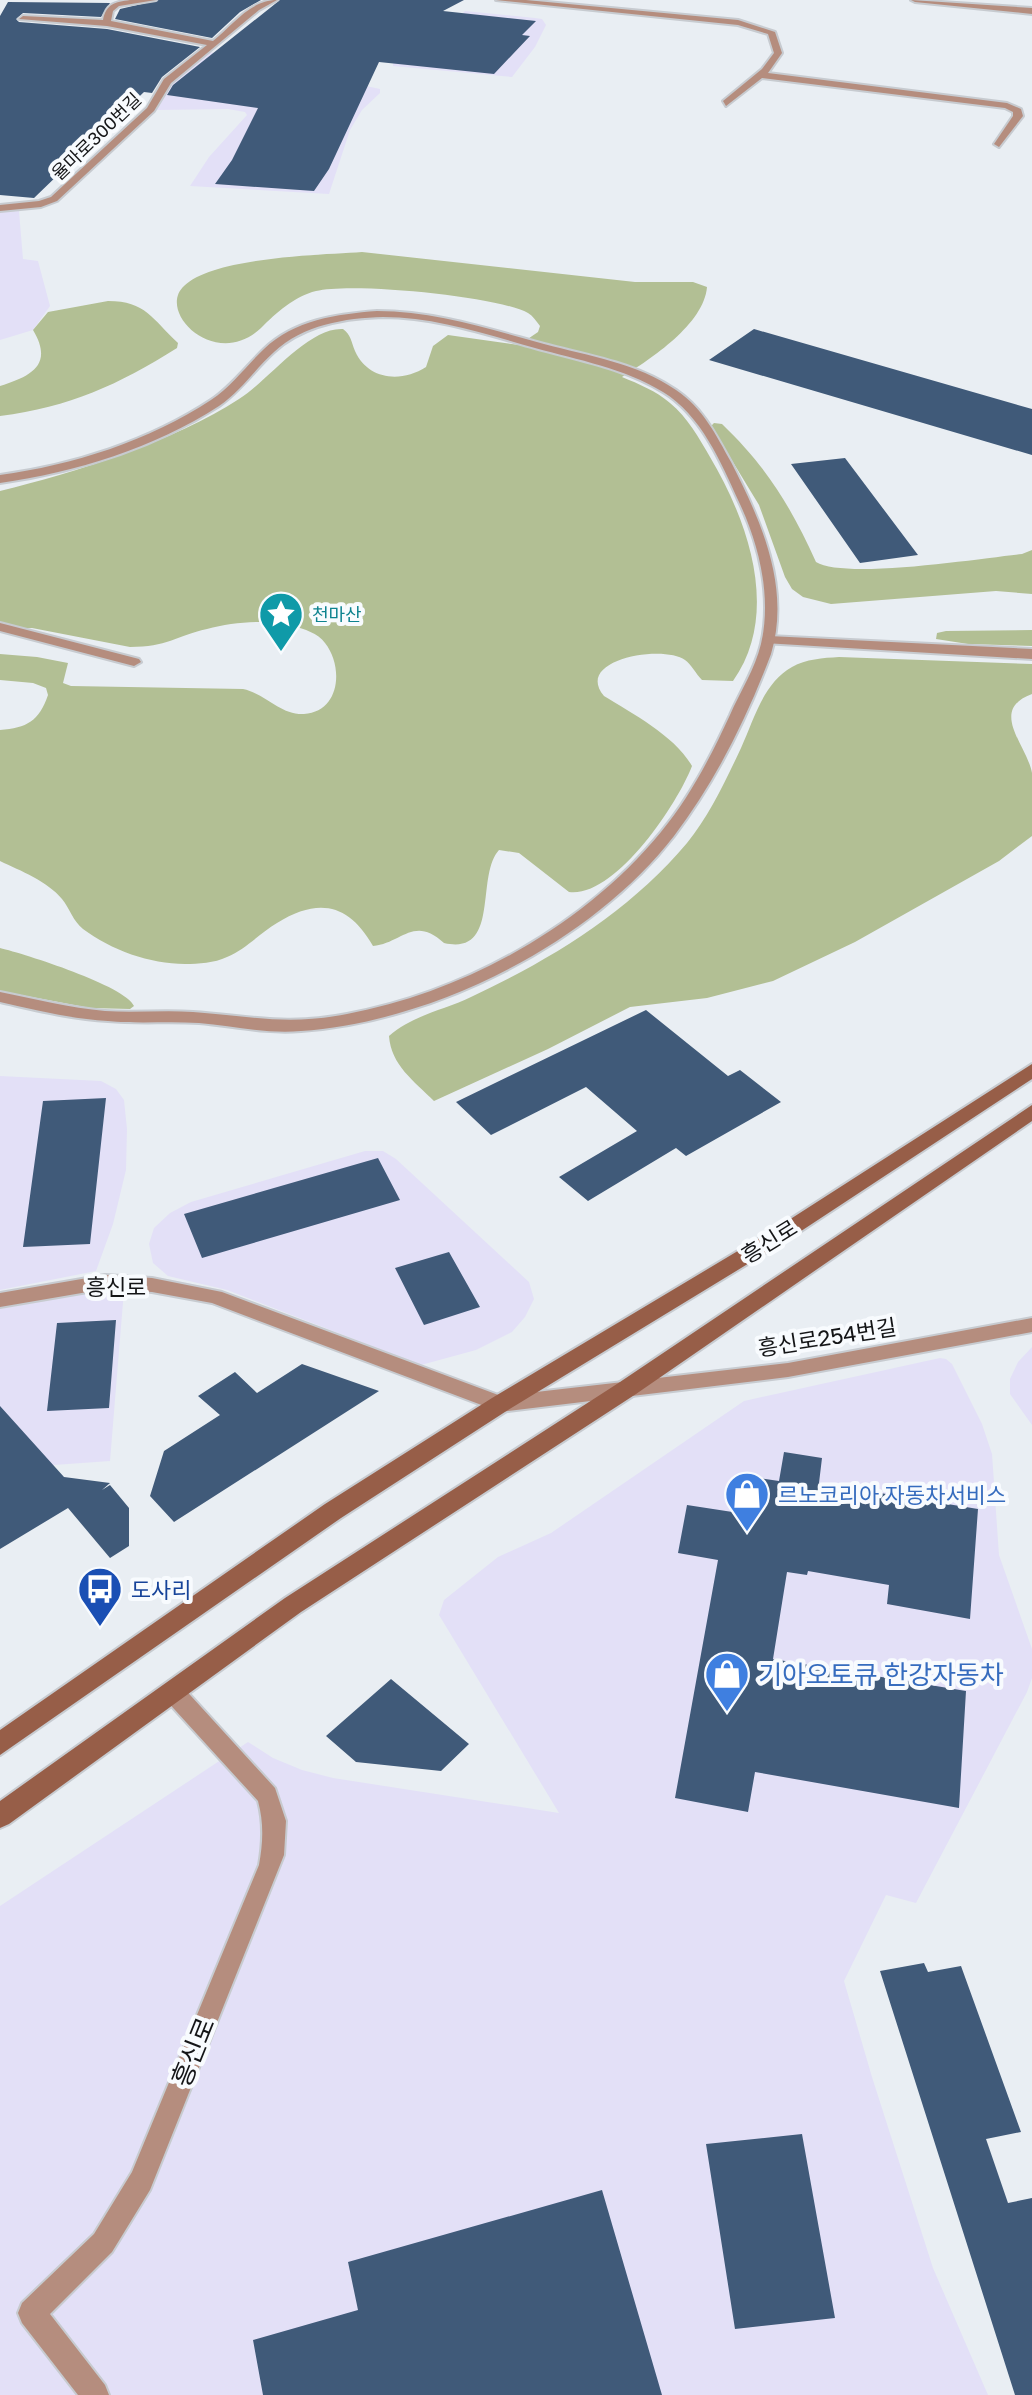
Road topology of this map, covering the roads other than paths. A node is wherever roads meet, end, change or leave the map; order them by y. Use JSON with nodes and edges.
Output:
{"nodes":[{"id":1,"x":152,"y":0,"type":"edge"},
{"id":2,"x":273,"y":0,"type":"edge"},
{"id":3,"x":500,"y":0,"type":"edge"},
{"id":4,"x":915,"y":0,"type":"edge"},
{"id":5,"x":990,"y":0,"type":"edge"},
{"id":6,"x":1032,"y":4,"type":"edge"},
{"id":7,"x":1032,"y":11,"type":"edge"},
{"id":8,"x":23,"y":19,"type":"dead end"},
{"id":9,"x":107,"y":23,"type":"junction"},
{"id":10,"x":213,"y":44,"type":"junction"},
{"id":11,"x":760,"y":75,"type":"junction"},
{"id":12,"x":726,"y":103,"type":"dead end"},
{"id":13,"x":999,"y":144,"type":"dead end"},
{"id":14,"x":0,"y":208,"type":"edge"},
{"id":15,"x":0,"y":479,"type":"edge"},
{"id":16,"x":0,"y":627,"type":"edge"},
{"id":17,"x":769,"y":640,"type":"junction"},
{"id":18,"x":1032,"y":654,"type":"edge"},
{"id":19,"x":134,"y":662,"type":"dead end"},
{"id":20,"x":0,"y":997,"type":"edge"},
{"id":21,"x":1032,"y":1070,"type":"edge"},
{"id":22,"x":1032,"y":1112,"type":"edge"},
{"id":23,"x":0,"y":1300,"type":"edge"},
{"id":24,"x":1032,"y":1325,"type":"edge"},
{"id":25,"x":628,"y":1388,"type":"junction"},
{"id":26,"x":500,"y":1404,"type":"junction"},
{"id":27,"x":173,"y":1692,"type":"junction"},
{"id":28,"x":0,"y":1744,"type":"edge"},
{"id":29,"x":0,"y":1816,"type":"edge"},
{"id":30,"x":95,"y":2395,"type":"edge"}],
"edges":[{"from":1,"to":9,"type":"lane"},
{"from":2,"to":10,"type":"lane","name":"율마로300번길"},
{"from":3,"to":11,"type":"lane"},
{"from":4,"to":7,"type":"lane"},
{"from":5,"to":6,"type":"lane"},
{"from":8,"to":9,"type":"lane"},
{"from":9,"to":10,"type":"lane"},
{"from":10,"to":14,"type":"lane","name":"율마로300번길"},
{"from":11,"to":12,"type":"lane"},
{"from":11,"to":13,"type":"lane"},
{"from":15,"to":17,"type":"lane"},
{"from":16,"to":19,"type":"lane"},
{"from":17,"to":18,"type":"street"},
{"from":17,"to":20,"type":"lane"},
{"from":21,"to":26,"type":"main road","name":"흥신로"},
{"from":22,"to":25,"type":"main road","name":"흥신로"},
{"from":23,"to":26,"type":"lane","name":"흥신로"},
{"from":24,"to":25,"type":"lane","name":"흥신로254번길"},
{"from":25,"to":26,"type":"lane","name":"흥신로"},
{"from":25,"to":27,"type":"main road","name":"흥신로"},
{"from":26,"to":28,"type":"main road","name":"흥신로"},
{"from":27,"to":29,"type":"main road","name":"흥신로"},
{"from":27,"to":30,"type":"lane","name":"흥신로"}]}
